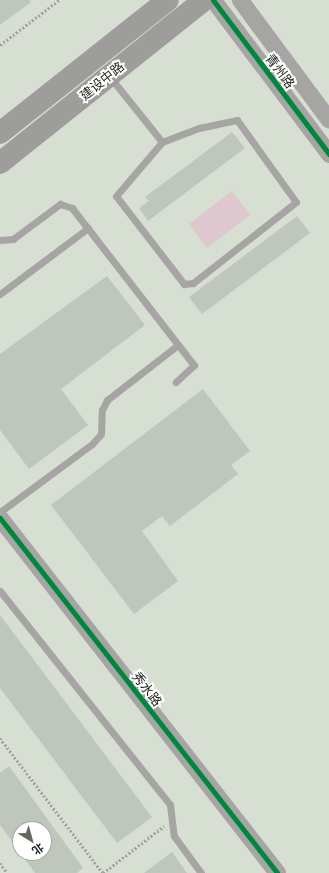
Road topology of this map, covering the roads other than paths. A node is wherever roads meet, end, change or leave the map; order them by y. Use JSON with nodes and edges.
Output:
{"nodes":[{"id":1,"x":168,"y":0,"type":"edge"},
{"id":2,"x":204,"y":0,"type":"edge"},
{"id":3,"x":213,"y":0,"type":"edge"},
{"id":4,"x":240,"y":0,"type":"edge"},
{"id":5,"x":109,"y":75,"type":"junction"},
{"id":6,"x":329,"y":120,"type":"edge"},
{"id":7,"x":0,"y":133,"type":"edge"},
{"id":8,"x":162,"y":142,"type":"junction"},
{"id":9,"x":329,"y":154,"type":"edge"},
{"id":10,"x":0,"y":163,"type":"edge"},
{"id":11,"x":88,"y":228,"type":"junction"},
{"id":12,"x":0,"y":240,"type":"edge"},
{"id":13,"x":0,"y":294,"type":"edge"},
{"id":14,"x":178,"y":346,"type":"junction"},
{"id":15,"x":176,"y":382,"type":"dead end"},
{"id":16,"x":0,"y":512,"type":"edge"},
{"id":17,"x":0,"y":518,"type":"edge"},
{"id":18,"x":0,"y":591,"type":"edge"},
{"id":19,"x":201,"y":873,"type":"edge"},
{"id":20,"x":277,"y":873,"type":"edge"}],
"edges":[{"from":1,"to":7,"type":"main road","name":"建设中路"},
{"from":2,"to":5,"type":"main road","name":"建设中路"},
{"from":3,"to":9,"type":"street","name":"青州路"},
{"from":4,"to":6,"type":"street","name":"青州路"},
{"from":5,"to":8,"type":"lane"},
{"from":5,"to":10,"type":"main road","name":"建设中路"},
{"from":8,"to":8,"type":"lane"},
{"from":11,"to":12,"type":"lane"},
{"from":11,"to":13,"type":"lane"},
{"from":11,"to":14,"type":"lane"},
{"from":14,"to":15,"type":"lane"},
{"from":14,"to":16,"type":"lane"},
{"from":17,"to":20,"type":"street","name":"秀水路"},
{"from":18,"to":19,"type":"lane"}]}
